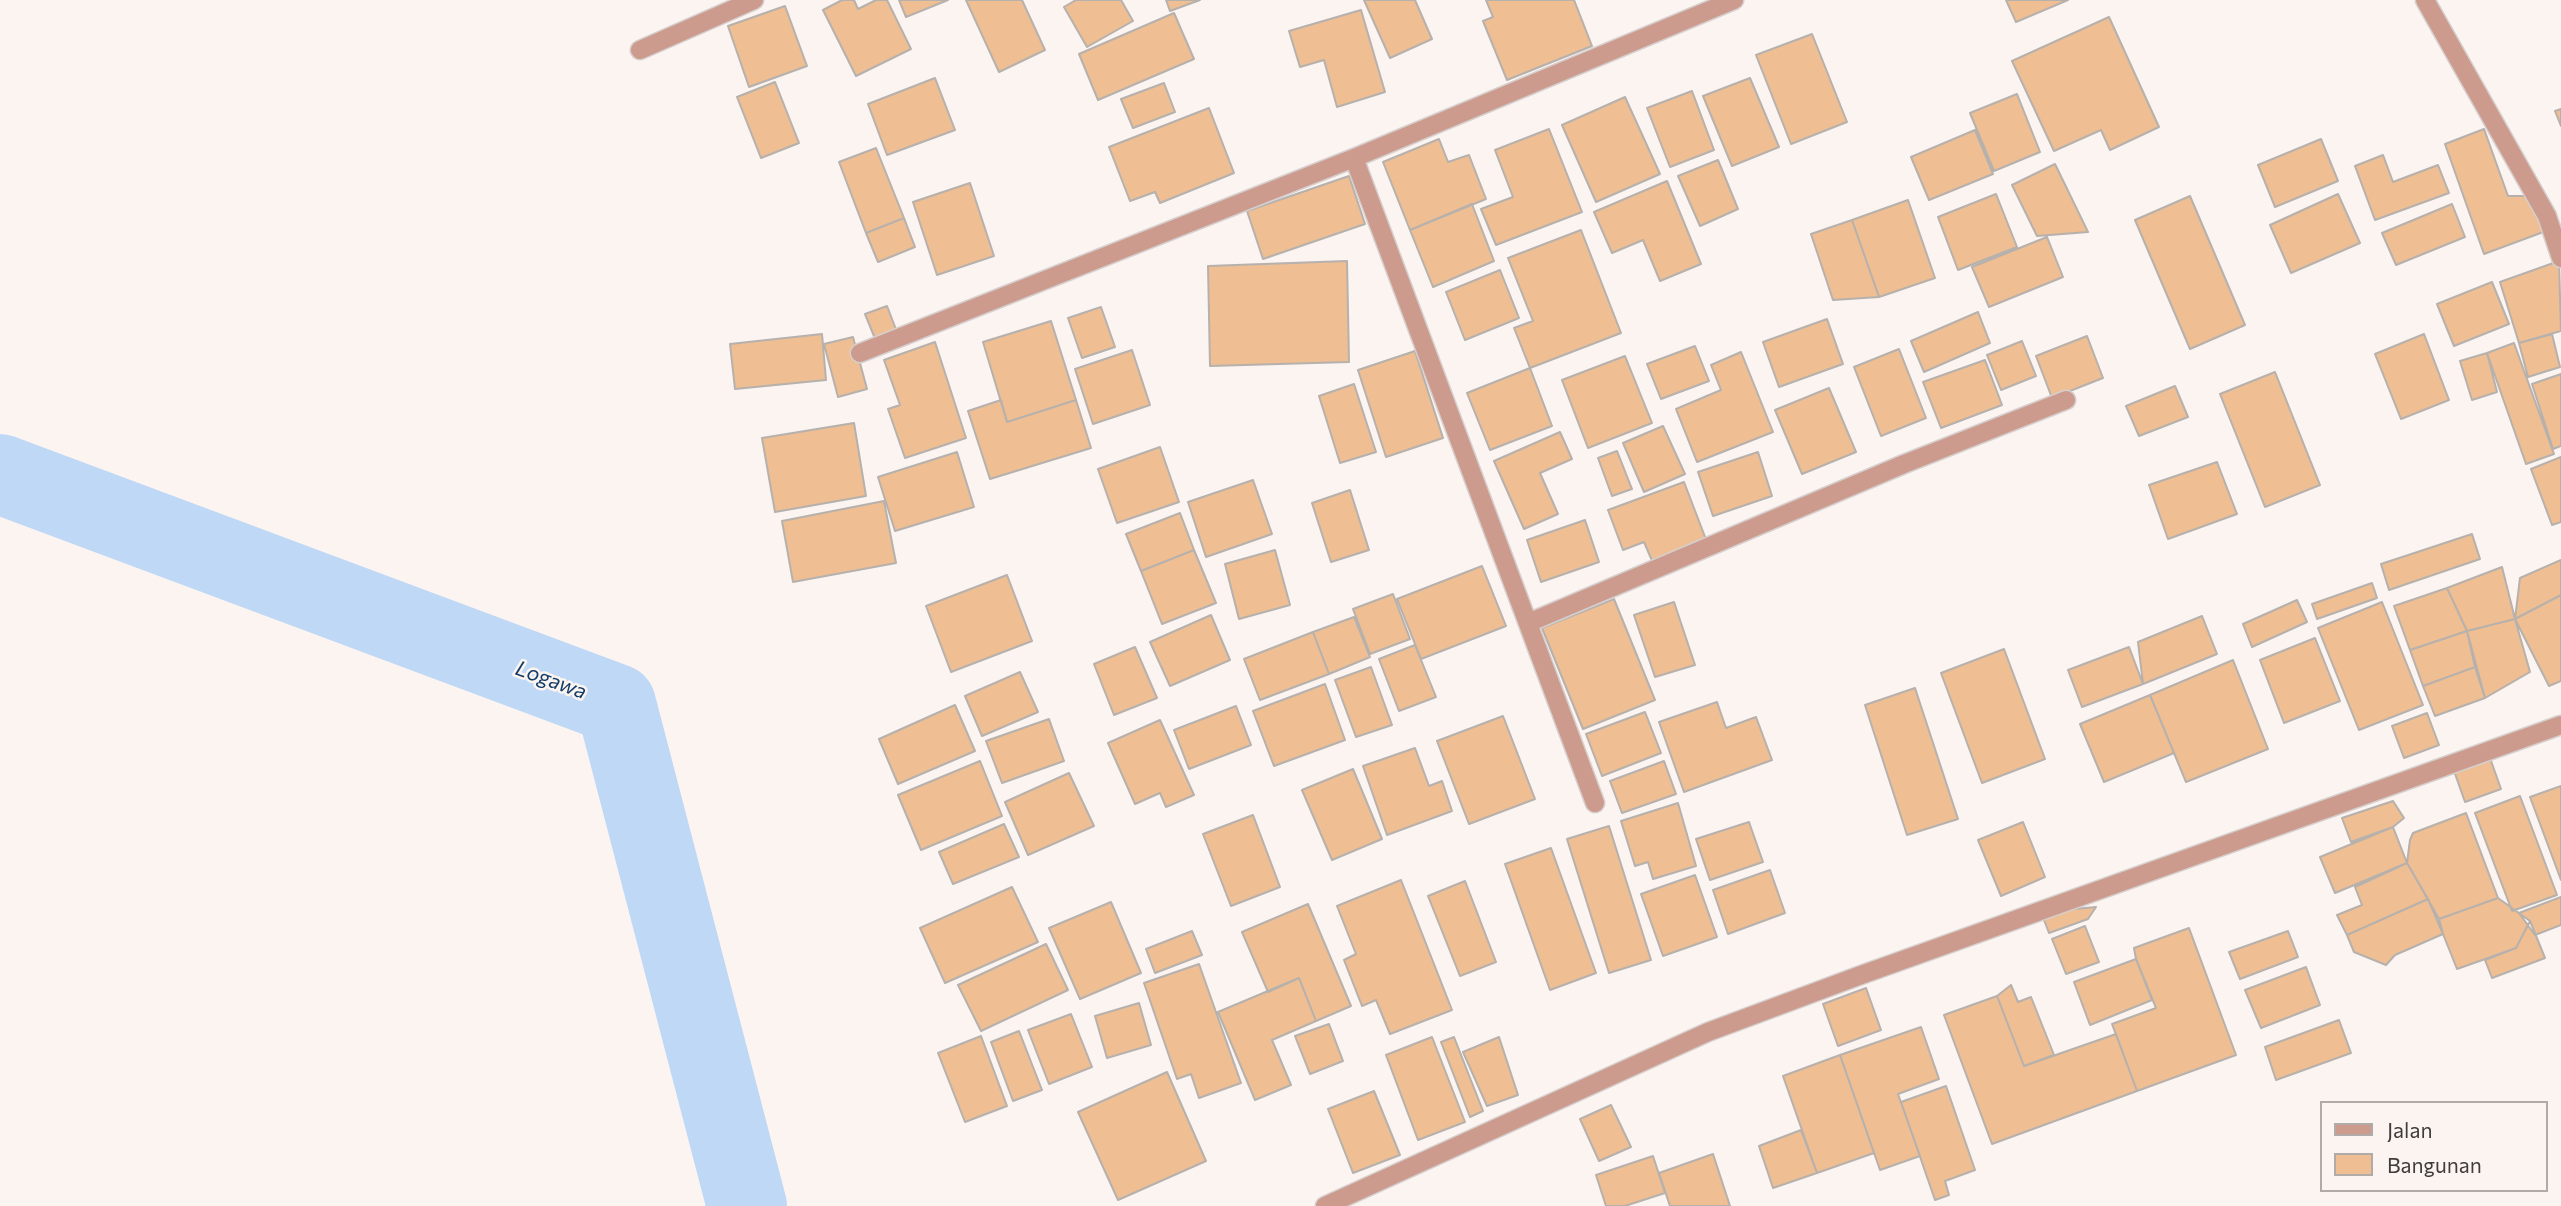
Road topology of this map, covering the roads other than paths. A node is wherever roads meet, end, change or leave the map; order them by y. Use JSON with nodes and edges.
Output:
{"nodes":[{"id":1,"x":754,"y":0,"type":"edge"},
{"id":2,"x":1734,"y":0,"type":"edge"},
{"id":3,"x":2425,"y":0,"type":"edge"},
{"id":4,"x":640,"y":50,"type":"dead end"},
{"id":5,"x":1354,"y":158,"type":"junction"},
{"id":6,"x":2561,"y":258,"type":"edge"},
{"id":7,"x":860,"y":353,"type":"dead end"},
{"id":8,"x":2066,"y":400,"type":"dead end"},
{"id":9,"x":1528,"y":623,"type":"junction"},
{"id":10,"x":2561,"y":725,"type":"edge"},
{"id":11,"x":1595,"y":803,"type":"dead end"},
{"id":12,"x":1325,"y":1206,"type":"edge"}],
"edges":[{"from":1,"to":4,"type":"street"},
{"from":2,"to":5,"type":"street"},
{"from":3,"to":6,"type":"street"},
{"from":5,"to":7,"type":"street"},
{"from":5,"to":9,"type":"street"},
{"from":8,"to":9,"type":"street"},
{"from":9,"to":11,"type":"street"},
{"from":10,"to":12,"type":"street"}]}
